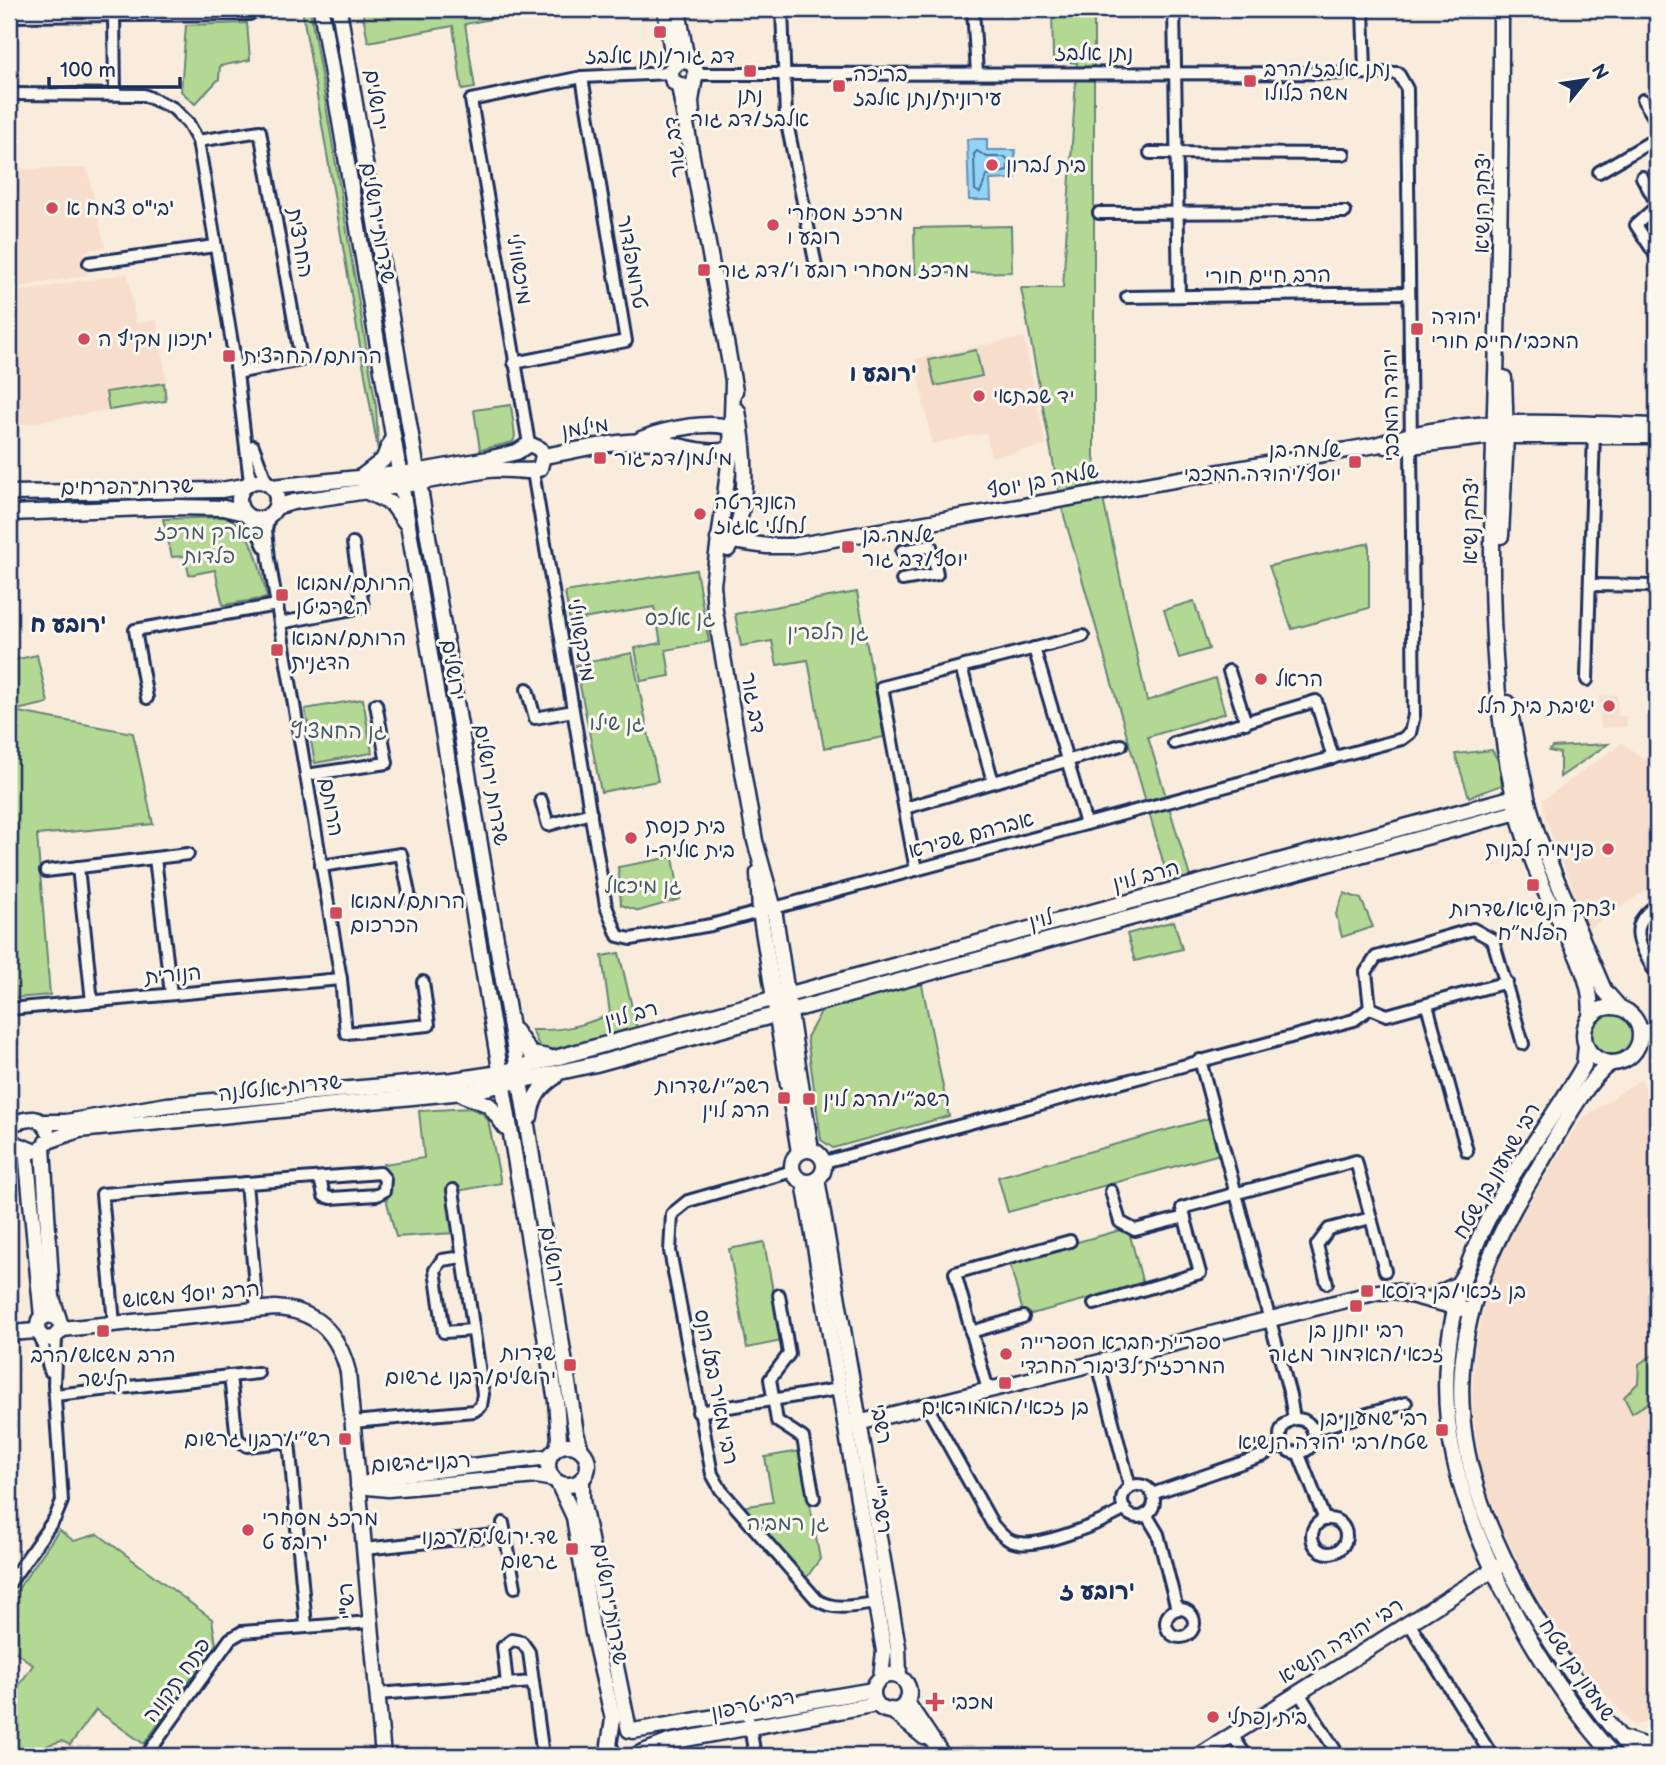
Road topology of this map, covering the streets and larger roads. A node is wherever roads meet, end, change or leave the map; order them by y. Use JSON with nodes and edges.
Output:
{"nodes":[{"id":1,"x":321,"y":9,"type":"edge"},
{"id":2,"x":339,"y":9,"type":"edge"},
{"id":3,"x":665,"y":9,"type":"edge"},
{"id":4,"x":678,"y":9,"type":"edge"},
{"id":5,"x":782,"y":9,"type":"edge"},
{"id":6,"x":974,"y":9,"type":"edge"},
{"id":7,"x":1174,"y":9,"type":"edge"},
{"id":8,"x":1363,"y":9,"type":"edge"},
{"id":9,"x":1501,"y":9,"type":"edge"},
{"id":10,"x":1508,"y":9,"type":"edge"},
{"id":11,"x":114,"y":15,"type":"junction"},
{"id":12,"x":250,"y":15,"type":"dead end"},
{"id":13,"x":9,"y":16,"type":"edge"},
{"id":14,"x":672,"y":69,"type":"junction"},
{"id":15,"x":1364,"y":71,"type":"junction"},
{"id":16,"x":1175,"y":72,"type":"junction"},
{"id":17,"x":977,"y":73,"type":"junction"},
{"id":18,"x":782,"y":74,"type":"junction"},
{"id":19,"x":689,"y":76,"type":"junction"},
{"id":20,"x":582,"y":77,"type":"junction"},
{"id":21,"x":1403,"y":78,"type":"joint"},
{"id":22,"x":9,"y":94,"type":"edge"},
{"id":23,"x":115,"y":94,"type":"junction"},
{"id":24,"x":1643,"y":100,"type":"dead end"},
{"id":25,"x":1657,"y":122,"type":"edge"},
{"id":26,"x":1657,"y":138,"type":"edge"},
{"id":27,"x":198,"y":141,"type":"junction"},
{"id":28,"x":1150,"y":153,"type":"dead end"},
{"id":29,"x":1177,"y":153,"type":"junction"},
{"id":30,"x":1344,"y":154,"type":"dead end"},
{"id":31,"x":1599,"y":172,"type":"dead end"},
{"id":32,"x":1642,"y":177,"type":"dead end"},
{"id":33,"x":1657,"y":205,"type":"edge"},
{"id":34,"x":1345,"y":212,"type":"dead end"},
{"id":35,"x":1098,"y":213,"type":"dead end"},
{"id":36,"x":1178,"y":213,"type":"junction"},
{"id":37,"x":215,"y":246,"type":"junction"},
{"id":38,"x":1657,"y":257,"type":"edge"},
{"id":39,"x":89,"y":263,"type":"dead end"},
{"id":40,"x":817,"y":271,"type":"dead end"},
{"id":41,"x":1409,"y":293,"type":"junction"},
{"id":42,"x":1179,"y":296,"type":"junction"},
{"id":43,"x":1127,"y":297,"type":"dead end"},
{"id":44,"x":514,"y":363,"type":"junction"},
{"id":45,"x":237,"y":373,"type":"junction"},
{"id":46,"x":733,"y":383,"type":"junction"},
{"id":47,"x":1504,"y":397,"type":"junction"},
{"id":48,"x":240,"y":400,"type":"junction"},
{"id":49,"x":733,"y":405,"type":"junction"},
{"id":50,"x":1531,"y":422,"type":"junction"},
{"id":51,"x":708,"y":425,"type":"junction"},
{"id":52,"x":1657,"y":426,"type":"edge"},
{"id":53,"x":731,"y":427,"type":"junction"},
{"id":54,"x":1499,"y":429,"type":"junction"},
{"id":55,"x":1594,"y":430,"type":"junction"},
{"id":56,"x":393,"y":436,"type":"junction"},
{"id":57,"x":1657,"y":436,"type":"edge"},
{"id":58,"x":743,"y":438,"type":"junction"},
{"id":59,"x":1466,"y":439,"type":"junction"},
{"id":60,"x":1411,"y":440,"type":"junction"},
{"id":61,"x":634,"y":442,"type":"junction"},
{"id":62,"x":412,"y":447,"type":"junction"},
{"id":63,"x":523,"y":448,"type":"junction"},
{"id":64,"x":731,"y":450,"type":"junction"},
{"id":65,"x":710,"y":451,"type":"junction"},
{"id":66,"x":543,"y":456,"type":"junction"},
{"id":67,"x":1493,"y":465,"type":"junction"},
{"id":68,"x":527,"y":470,"type":"junction"},
{"id":69,"x":728,"y":471,"type":"junction"},
{"id":70,"x":440,"y":474,"type":"junction"},
{"id":71,"x":417,"y":478,"type":"junction"},
{"id":72,"x":400,"y":481,"type":"junction"},
{"id":73,"x":247,"y":484,"type":"junction"},
{"id":74,"x":270,"y":485,"type":"junction"},
{"id":75,"x":362,"y":485,"type":"junction"},
{"id":76,"x":9,"y":494,"type":"edge"},
{"id":77,"x":422,"y":509,"type":"junction"},
{"id":78,"x":272,"y":511,"type":"junction"},
{"id":79,"x":9,"y":513,"type":"edge"},
{"id":80,"x":248,"y":516,"type":"junction"},
{"id":81,"x":737,"y":519,"type":"junction"},
{"id":82,"x":408,"y":527,"type":"junction"},
{"id":83,"x":725,"y":541,"type":"junction"},
{"id":84,"x":353,"y":543,"type":"dead end"},
{"id":85,"x":759,"y":545,"type":"junction"},
{"id":86,"x":902,"y":551,"type":"dead end"},
{"id":87,"x":269,"y":559,"type":"junction"},
{"id":88,"x":902,"y":580,"type":"dead end"},
{"id":89,"x":1591,"y":585,"type":"junction"},
{"id":90,"x":1657,"y":586,"type":"edge"},
{"id":91,"x":277,"y":605,"type":"junction"},
{"id":92,"x":280,"y":623,"type":"junction"},
{"id":93,"x":1083,"y":636,"type":"dead end"},
{"id":94,"x":1034,"y":648,"type":"junction"},
{"id":95,"x":961,"y":667,"type":"junction"},
{"id":96,"x":1229,"y":671,"type":"dead end"},
{"id":97,"x":1587,"y":680,"type":"dead end"},
{"id":98,"x":527,"y":689,"type":"dead end"},
{"id":99,"x":147,"y":698,"type":"dead end"},
{"id":100,"x":376,"y":704,"type":"dead end"},
{"id":101,"x":573,"y":711,"type":"junction"},
{"id":102,"x":1246,"y":723,"type":"junction"},
{"id":103,"x":1410,"y":733,"type":"joint"},
{"id":104,"x":1174,"y":743,"type":"dead end"},
{"id":105,"x":1121,"y":745,"type":"dead end"},
{"id":106,"x":1333,"y":758,"type":"junction"},
{"id":107,"x":1067,"y":761,"type":"junction"},
{"id":108,"x":306,"y":775,"type":"junction"},
{"id":109,"x":1510,"y":775,"type":"junction"},
{"id":110,"x":993,"y":782,"type":"junction"},
{"id":111,"x":541,"y":800,"type":"dead end"},
{"id":112,"x":1492,"y":803,"type":"junction"},
{"id":113,"x":1520,"y":803,"type":"junction"},
{"id":114,"x":905,"y":808,"type":"junction"},
{"id":115,"x":590,"y":813,"type":"junction"},
{"id":116,"x":1495,"y":818,"type":"junction"},
{"id":117,"x":1086,"y":824,"type":"junction"},
{"id":118,"x":1524,"y":832,"type":"junction"},
{"id":119,"x":188,"y":855,"type":"dead end"},
{"id":120,"x":155,"y":858,"type":"junction"},
{"id":121,"x":321,"y":866,"type":"junction"},
{"id":122,"x":78,"y":867,"type":"junction"},
{"id":123,"x":916,"y":870,"type":"junction"},
{"id":124,"x":46,"y":871,"type":"dead end"},
{"id":125,"x":410,"y":898,"type":"dead end"},
{"id":126,"x":1657,"y":905,"type":"edge"},
{"id":127,"x":767,"y":910,"type":"junction"},
{"id":128,"x":618,"y":936,"type":"joint"},
{"id":129,"x":783,"y":968,"type":"junction"},
{"id":130,"x":1657,"y":976,"type":"edge"},
{"id":131,"x":341,"y":979,"type":"junction"},
{"id":132,"x":423,"y":982,"type":"dead end"},
{"id":133,"x":1507,"y":982,"type":"junction"},
{"id":134,"x":812,"y":988,"type":"junction"},
{"id":135,"x":171,"y":994,"type":"junction"},
{"id":136,"x":781,"y":996,"type":"junction"},
{"id":137,"x":92,"y":1002,"type":"junction"},
{"id":138,"x":809,"y":1005,"type":"junction"},
{"id":139,"x":1427,"y":1005,"type":"junction"},
{"id":140,"x":1619,"y":1007,"type":"junction"},
{"id":141,"x":1370,"y":1008,"type":"junction"},
{"id":142,"x":9,"y":1009,"type":"edge"},
{"id":143,"x":784,"y":1012,"type":"junction"},
{"id":144,"x":1590,"y":1016,"type":"junction"},
{"id":145,"x":509,"y":1017,"type":"junction"},
{"id":146,"x":746,"y":1021,"type":"junction"},
{"id":147,"x":492,"y":1026,"type":"junction"},
{"id":148,"x":1657,"y":1035,"type":"edge"},
{"id":149,"x":1640,"y":1036,"type":"junction"},
{"id":150,"x":788,"y":1039,"type":"junction"},
{"id":151,"x":1657,"y":1043,"type":"edge"},
{"id":152,"x":1523,"y":1044,"type":"dead end"},
{"id":153,"x":1586,"y":1046,"type":"junction"},
{"id":154,"x":556,"y":1057,"type":"junction"},
{"id":155,"x":1200,"y":1060,"type":"junction"},
{"id":156,"x":1611,"y":1063,"type":"junction"},
{"id":157,"x":562,"y":1072,"type":"junction"},
{"id":158,"x":519,"y":1075,"type":"junction"},
{"id":159,"x":466,"y":1078,"type":"junction"},
{"id":160,"x":501,"y":1079,"type":"junction"},
{"id":161,"x":451,"y":1093,"type":"junction"},
{"id":162,"x":16,"y":1122,"type":"edge"},
{"id":163,"x":43,"y":1122,"type":"junction"},
{"id":164,"x":528,"y":1130,"type":"junction"},
{"id":165,"x":511,"y":1139,"type":"junction"},
{"id":166,"x":18,"y":1145,"type":"edge"},
{"id":167,"x":45,"y":1145,"type":"junction"},
{"id":168,"x":805,"y":1151,"type":"junction"},
{"id":169,"x":1467,"y":1151,"type":"dead end"},
{"id":170,"x":824,"y":1163,"type":"junction"},
{"id":171,"x":793,"y":1171,"type":"junction"},
{"id":172,"x":320,"y":1178,"type":"junction"},
{"id":173,"x":811,"y":1181,"type":"junction"},
{"id":174,"x":246,"y":1183,"type":"junction"},
{"id":175,"x":453,"y":1190,"type":"dead end"},
{"id":176,"x":1111,"y":1191,"type":"dead end"},
{"id":177,"x":1236,"y":1193,"type":"junction"},
{"id":178,"x":1185,"y":1217,"type":"junction"},
{"id":179,"x":1371,"y":1218,"type":"junction"},
{"id":180,"x":1070,"y":1241,"type":"dead end"},
{"id":181,"x":463,"y":1257,"type":"junction"},
{"id":182,"x":1385,"y":1271,"type":"dead end"},
{"id":183,"x":1465,"y":1273,"type":"junction"},
{"id":184,"x":1327,"y":1283,"type":"dead end"},
{"id":185,"x":779,"y":1295,"type":"dead end"},
{"id":186,"x":1435,"y":1298,"type":"junction"},
{"id":187,"x":1094,"y":1304,"type":"dead end"},
{"id":188,"x":1462,"y":1306,"type":"junction"},
{"id":189,"x":257,"y":1309,"type":"junction"},
{"id":190,"x":1023,"y":1317,"type":"dead end"},
{"id":191,"x":1270,"y":1319,"type":"junction"},
{"id":192,"x":322,"y":1322,"type":"joint"},
{"id":193,"x":114,"y":1323,"type":"junction"},
{"id":194,"x":49,"y":1328,"type":"junction"},
{"id":195,"x":473,"y":1330,"type":"junction"},
{"id":196,"x":971,"y":1332,"type":"junction"},
{"id":197,"x":9,"y":1334,"type":"edge"},
{"id":198,"x":1450,"y":1338,"type":"junction"},
{"id":199,"x":1098,"y":1364,"type":"junction"},
{"id":200,"x":258,"y":1373,"type":"dead end"},
{"id":201,"x":230,"y":1376,"type":"junction"},
{"id":202,"x":54,"y":1389,"type":"junction"},
{"id":203,"x":839,"y":1389,"type":"junction"},
{"id":204,"x":988,"y":1390,"type":"junction"},
{"id":205,"x":773,"y":1400,"type":"junction"},
{"id":206,"x":1406,"y":1403,"type":"dead end"},
{"id":207,"x":927,"y":1406,"type":"junction"},
{"id":208,"x":698,"y":1412,"type":"junction"},
{"id":209,"x":1294,"y":1419,"type":"junction"},
{"id":210,"x":353,"y":1422,"type":"junction"},
{"id":211,"x":853,"y":1424,"type":"junction"},
{"id":212,"x":1312,"y":1430,"type":"junction"},
{"id":213,"x":1282,"y":1444,"type":"junction"},
{"id":214,"x":581,"y":1450,"type":"junction"},
{"id":215,"x":553,"y":1452,"type":"junction"},
{"id":216,"x":1298,"y":1452,"type":"junction"},
{"id":217,"x":356,"y":1456,"type":"junction"},
{"id":218,"x":393,"y":1475,"type":"junction"},
{"id":219,"x":582,"y":1479,"type":"junction"},
{"id":220,"x":556,"y":1481,"type":"junction"},
{"id":221,"x":358,"y":1486,"type":"junction"},
{"id":222,"x":1130,"y":1487,"type":"junction"},
{"id":223,"x":388,"y":1489,"type":"junction"},
{"id":224,"x":1152,"y":1494,"type":"junction"},
{"id":225,"x":814,"y":1497,"type":"dead end"},
{"id":226,"x":1125,"y":1509,"type":"junction"},
{"id":227,"x":1146,"y":1514,"type":"junction"},
{"id":228,"x":361,"y":1518,"type":"junction"},
{"id":229,"x":1325,"y":1520,"type":"dead end"},
{"id":230,"x":1481,"y":1546,"type":"junction"},
{"id":231,"x":364,"y":1549,"type":"junction"},
{"id":232,"x":1499,"y":1566,"type":"junction"},
{"id":233,"x":9,"y":1584,"type":"edge"},
{"id":234,"x":515,"y":1587,"type":"dead end"},
{"id":235,"x":1460,"y":1591,"type":"junction"},
{"id":236,"x":875,"y":1603,"type":"junction"},
{"id":237,"x":1510,"y":1604,"type":"junction"},
{"id":238,"x":1177,"y":1609,"type":"dead end"},
{"id":239,"x":370,"y":1622,"type":"junction"},
{"id":240,"x":1409,"y":1623,"type":"junction"},
{"id":241,"x":306,"y":1626,"type":"junction"},
{"id":242,"x":899,"y":1677,"type":"junction"},
{"id":243,"x":533,"y":1682,"type":"junction"},
{"id":244,"x":507,"y":1684,"type":"junction"},
{"id":245,"x":1299,"y":1693,"type":"junction"},
{"id":246,"x":377,"y":1694,"type":"junction"},
{"id":247,"x":881,"y":1695,"type":"junction"},
{"id":248,"x":906,"y":1701,"type":"junction"},
{"id":249,"x":748,"y":1719,"type":"junction"},
{"id":250,"x":631,"y":1730,"type":"junction"},
{"id":251,"x":612,"y":1735,"type":"junction"},
{"id":252,"x":1232,"y":1735,"type":"junction"},
{"id":253,"x":1618,"y":1736,"type":"junction"},
{"id":254,"x":934,"y":1744,"type":"junction"},
{"id":255,"x":1657,"y":1745,"type":"edge"},
{"id":256,"x":1610,"y":1753,"type":"edge"},
{"id":257,"x":636,"y":1755,"type":"edge"},
{"id":258,"x":146,"y":1756,"type":"edge"},
{"id":259,"x":383,"y":1756,"type":"edge"},
{"id":260,"x":543,"y":1756,"type":"edge"},
{"id":261,"x":614,"y":1756,"type":"edge"},
{"id":262,"x":755,"y":1756,"type":"edge"},
{"id":263,"x":943,"y":1756,"type":"edge"},
{"id":264,"x":1199,"y":1756,"type":"edge"},
{"id":265,"x":1246,"y":1756,"type":"edge"},
{"id":266,"x":1339,"y":1756,"type":"edge"},
{"id":267,"x":1492,"y":1756,"type":"edge"},
{"id":268,"x":1636,"y":1756,"type":"edge"}],
"edges":[{"from":1,"to":56,"type":"street","name":"שדרות ירושלים"},
{"from":2,"to":62,"type":"street","name":"ירושלים"},
{"from":3,"to":14,"type":"street"},
{"from":4,"to":19,"type":"street","name":"דב גור"},
{"from":5,"to":18,"type":"street"},
{"from":6,"to":17,"type":"street"},
{"from":7,"to":16,"type":"street"},
{"from":8,"to":15,"type":"street"},
{"from":9,"to":54,"type":"street","name":"יצחק נשיא"},
{"from":10,"to":47,"type":"street","name":"יצחק הנשיא"},
{"from":11,"to":12,"type":"street"},
{"from":11,"to":13,"type":"street"},
{"from":11,"to":23,"type":"street"},
{"from":14,"to":19,"type":"street"},
{"from":14,"to":19,"type":"street"},
{"from":14,"to":20,"type":"street"},
{"from":15,"to":16,"type":"street","name":"נתן אלבז"},
{"from":15,"to":21,"type":"street","name":"נתן אלבז"},
{"from":16,"to":17,"type":"street","name":"נתן אלבז"},
{"from":16,"to":29,"type":"street"},
{"from":17,"to":18,"type":"street","name":"נתן אלבז"},
{"from":18,"to":19,"type":"street","name":"נתן אלבז"},
{"from":18,"to":40,"type":"street"},
{"from":19,"to":46,"type":"street","name":"דב גור"},
{"from":20,"to":44,"type":"street","name":"מיכשווילי"},
{"from":20,"to":44,"type":"street","name":"טרומפלדור"},
{"from":21,"to":41,"type":"street","name":"יהודה המכבי"},
{"from":22,"to":23,"type":"street"},
{"from":23,"to":27,"type":"street"},
{"from":24,"to":25,"type":"street"},
{"from":26,"to":31,"type":"street"},
{"from":27,"to":37,"type":"street"},
{"from":27,"to":45,"type":"street","name":"החרצית"},
{"from":28,"to":29,"type":"street"},
{"from":29,"to":30,"type":"street"},
{"from":29,"to":36,"type":"street"},
{"from":32,"to":33,"type":"street"},
{"from":33,"to":38,"type":"street"},
{"from":34,"to":36,"type":"street"},
{"from":35,"to":36,"type":"street"},
{"from":36,"to":42,"type":"street"},
{"from":37,"to":39,"type":"street"},
{"from":37,"to":45,"type":"street"},
{"from":41,"to":42,"type":"street","name":"הרב חיים חורי"},
{"from":41,"to":60,"type":"street","name":"יהודה המכבי"},
{"from":42,"to":43,"type":"street","name":"הרב חיים חורי"},
{"from":44,"to":63,"type":"street","name":"מיכשווילי"},
{"from":45,"to":48,"type":"street"},
{"from":46,"to":49,"type":"street","name":"דב גור"},
{"from":46,"to":58,"type":"street","name":"דב גור"},
{"from":47,"to":50,"type":"street"},
{"from":47,"to":54,"type":"street","name":"יצחק נשיא"},
{"from":48,"to":73,"type":"street"},
{"from":48,"to":74,"type":"street"},
{"from":49,"to":51,"type":"street"},
{"from":49,"to":53,"type":"street","name":"דב גור"},
{"from":50,"to":54,"type":"street"},
{"from":50,"to":55,"type":"street"},
{"from":51,"to":53,"type":"street"},
{"from":51,"to":61,"type":"street"},
{"from":52,"to":55,"type":"street"},
{"from":53,"to":58,"type":"street"},
{"from":53,"to":64,"type":"street","name":"דב גור"},
{"from":54,"to":55,"type":"street"},
{"from":54,"to":59,"type":"street","name":"שלמה בן יוסף"},
{"from":54,"to":60,"type":"street","name":"שלמה בן יוסף"},
{"from":54,"to":67,"type":"street","name":"יצחק נשיא"},
{"from":54,"to":113,"type":"street"},
{"from":55,"to":57,"type":"street"},
{"from":55,"to":89,"type":"street"},
{"from":56,"to":72,"type":"street","name":"שדרות ירושלים"},
{"from":56,"to":75,"type":"street"},
{"from":58,"to":64,"type":"street"},
{"from":58,"to":81,"type":"street","name":"דב גור"},
{"from":59,"to":60,"type":"street","name":"שלמה בן יוסף"},
{"from":59,"to":67,"type":"street"},
{"from":60,"to":85,"type":"street","name":"שלמה בן יוסף"},
{"from":60,"to":103,"type":"street","name":"יהודה המכבי"},
{"from":61,"to":65,"type":"street"},
{"from":61,"to":66,"type":"street","name":"מילמן"},
{"from":62,"to":70,"type":"street"},
{"from":62,"to":71,"type":"street","name":"שדרות ירושלים"},
{"from":63,"to":66,"type":"street"},
{"from":63,"to":68,"type":"street"},
{"from":63,"to":70,"type":"street"},
{"from":64,"to":65,"type":"street"},
{"from":64,"to":69,"type":"street","name":"דב גור"},
{"from":65,"to":69,"type":"street"},
{"from":66,"to":68,"type":"street"},
{"from":67,"to":109,"type":"street","name":"יצחק נשיא"},
{"from":68,"to":70,"type":"street"},
{"from":68,"to":101,"type":"street","name":"מיכקשווילי"},
{"from":69,"to":83,"type":"street","name":"דב גור"},
{"from":70,"to":71,"type":"street"},
{"from":70,"to":77,"type":"street"},
{"from":71,"to":72,"type":"street"},
{"from":71,"to":77,"type":"street","name":"שדרות ירושלים"},
{"from":72,"to":75,"type":"street"},
{"from":72,"to":82,"type":"street","name":"שדרות ירושלים"},
{"from":73,"to":74,"type":"street"},
{"from":73,"to":76,"type":"street","name":"שדרות הפרחים"},
{"from":73,"to":80,"type":"street"},
{"from":74,"to":75,"type":"street"},
{"from":74,"to":78,"type":"street"},
{"from":75,"to":78,"type":"street"},
{"from":75,"to":82,"type":"street"},
{"from":77,"to":145,"type":"street","name":"שדרות ירושלים"},
{"from":78,"to":80,"type":"street"},
{"from":78,"to":87,"type":"street","name":"הרותם"},
{"from":79,"to":80,"type":"street","name":"שדרות הפרחים"},
{"from":80,"to":87,"type":"street","name":"הרותם"},
{"from":81,"to":83,"type":"street","name":"דב גור"},
{"from":81,"to":85,"type":"street"},
{"from":82,"to":147,"type":"street","name":"ירושלים"},
{"from":83,"to":85,"type":"street","name":"שלמה בן יוסף"},
{"from":83,"to":127,"type":"street","name":"דב גור"},
{"from":84,"to":92,"type":"street"},
{"from":86,"to":88,"type":"street"},
{"from":87,"to":91,"type":"street","name":"הרותם"},
{"from":89,"to":90,"type":"street"},
{"from":89,"to":97,"type":"street"},
{"from":91,"to":92,"type":"street","name":"הרותם"},
{"from":91,"to":99,"type":"street"},
{"from":92,"to":108,"type":"street","name":"הרותם"},
{"from":93,"to":94,"type":"street"},
{"from":94,"to":95,"type":"street"},
{"from":94,"to":107,"type":"street"},
{"from":95,"to":110,"type":"street"},
{"from":95,"to":114,"type":"street"},
{"from":96,"to":102,"type":"street"},
{"from":98,"to":101,"type":"street"},
{"from":100,"to":108,"type":"street"},
{"from":101,"to":115,"type":"street","name":"מיכקשווילי"},
{"from":102,"to":104,"type":"street"},
{"from":102,"to":106,"type":"street"},
{"from":103,"to":106,"type":"street","name":"אברהם שפירא"},
{"from":105,"to":107,"type":"street"},
{"from":106,"to":117,"type":"street","name":"אברהם שפירא"},
{"from":107,"to":110,"type":"street"},
{"from":107,"to":117,"type":"street"},
{"from":108,"to":121,"type":"street","name":"הרותם"},
{"from":109,"to":112,"type":"street"},
{"from":109,"to":113,"type":"street","name":"יצחק נשיא"},
{"from":110,"to":114,"type":"street"},
{"from":111,"to":115,"type":"street"},
{"from":112,"to":113,"type":"street","name":"הרב לוין"},
{"from":112,"to":134,"type":"street","name":"הרב לוין"},
{"from":113,"to":116,"type":"street","name":"לוין"},
{"from":113,"to":118,"type":"street","name":"יצחק נשיא"},
{"from":113,"to":140,"type":"street"},
{"from":114,"to":123,"type":"street"},
{"from":115,"to":128,"type":"street","name":"מיכקשווילי"},
{"from":116,"to":118,"type":"street"},
{"from":116,"to":138,"type":"street","name":"לוין"},
{"from":117,"to":123,"type":"street","name":"אברהם שפירא"},
{"from":118,"to":144,"type":"street","name":"יצחק נשיא"},
{"from":119,"to":120,"type":"street"},
{"from":120,"to":122,"type":"street"},
{"from":120,"to":135,"type":"street"},
{"from":121,"to":125,"type":"street"},
{"from":121,"to":131,"type":"street","name":"הרותם"},
{"from":122,"to":124,"type":"street"},
{"from":122,"to":137,"type":"street"},
{"from":123,"to":127,"type":"street","name":"אברהם שפירא"},
{"from":126,"to":130,"type":"street"},
{"from":127,"to":128,"type":"street","name":"אברהם שפירא"},
{"from":127,"to":129,"type":"street","name":"דב גור"},
{"from":127,"to":136,"type":"street","name":"דב גור"},
{"from":129,"to":134,"type":"street"},
{"from":129,"to":136,"type":"street","name":"דב גור"},
{"from":131,"to":132,"type":"street","name":"הרותם"},
{"from":131,"to":135,"type":"street","name":"הנורית"},
{"from":133,"to":139,"type":"street"},
{"from":133,"to":141,"type":"street"},
{"from":133,"to":152,"type":"street"},
{"from":134,"to":136,"type":"street","name":"הרב לוין"},
{"from":135,"to":137,"type":"street","name":"הנורית"},
{"from":136,"to":143,"type":"street"},
{"from":136,"to":154,"type":"street","name":"רב לוין"},
{"from":137,"to":142,"type":"street","name":"הנורית"},
{"from":138,"to":143,"type":"street","name":"לוין"},
{"from":138,"to":150,"type":"street"},
{"from":139,"to":141,"type":"street"},
{"from":139,"to":169,"type":"street"},
{"from":140,"to":144,"type":"street"},
{"from":140,"to":149,"type":"street"},
{"from":141,"to":155,"type":"street"},
{"from":143,"to":146,"type":"street","name":"לוין"},
{"from":143,"to":150,"type":"street"},
{"from":144,"to":153,"type":"street"},
{"from":145,"to":154,"type":"street"},
{"from":145,"to":158,"type":"street","name":"שדרות ירושלים"},
{"from":146,"to":150,"type":"street"},
{"from":146,"to":157,"type":"street","name":"לוין"},
{"from":147,"to":159,"type":"street"},
{"from":147,"to":160,"type":"street"},
{"from":148,"to":149,"type":"street"},
{"from":149,"to":151,"type":"street"},
{"from":149,"to":156,"type":"street"},
{"from":150,"to":168,"type":"street"},
{"from":153,"to":156,"type":"street"},
{"from":153,"to":183,"type":"street","name":"רבי שמעון בן שטח"},
{"from":154,"to":158,"type":"street","name":"רב לוין"},
{"from":155,"to":170,"type":"street"},
{"from":155,"to":177,"type":"street"},
{"from":156,"to":188,"type":"street"},
{"from":157,"to":158,"type":"street","name":"לוין"},
{"from":157,"to":164,"type":"street"},
{"from":158,"to":160,"type":"street","name":"שדרות אלטלנה"},
{"from":158,"to":164,"type":"street","name":"שדרות ירושלים"},
{"from":159,"to":160,"type":"street","name":"שדרות אלטלנה"},
{"from":159,"to":163,"type":"street","name":"שדרות אלטלנה"},
{"from":160,"to":161,"type":"street","name":"שדרות אלטלנה"},
{"from":160,"to":165,"type":"street","name":"ירושלים"},
{"from":161,"to":165,"type":"street"},
{"from":161,"to":167,"type":"street","name":"שדרות אלטלנה"},
{"from":162,"to":163,"type":"street"},
{"from":162,"to":166,"type":"street"},
{"from":163,"to":167,"type":"street"},
{"from":164,"to":214,"type":"street","name":"ירושלים"},
{"from":165,"to":215,"type":"street","name":"ירושלים"},
{"from":166,"to":167,"type":"street"},
{"from":166,"to":194,"type":"street"},
{"from":167,"to":194,"type":"street"},
{"from":168,"to":170,"type":"street"},
{"from":168,"to":171,"type":"street"},
{"from":170,"to":173,"type":"street"},
{"from":171,"to":173,"type":"street"},
{"from":171,"to":208,"type":"street","name":"רבי מאיר בעל הנס"},
{"from":172,"to":172,"type":"street"},
{"from":172,"to":174,"type":"street"},
{"from":173,"to":203,"type":"street","name":"רשב\"י"},
{"from":173,"to":211,"type":"street","name":"רשבי"},
{"from":174,"to":189,"type":"street"},
{"from":174,"to":193,"type":"street"},
{"from":175,"to":181,"type":"street"},
{"from":176,"to":178,"type":"street"},
{"from":177,"to":178,"type":"street"},
{"from":177,"to":179,"type":"street"},
{"from":177,"to":191,"type":"street"},
{"from":178,"to":187,"type":"street"},
{"from":179,"to":182,"type":"street"},
{"from":179,"to":184,"type":"street"},
{"from":180,"to":196,"type":"street"},
{"from":181,"to":195,"type":"street"},
{"from":181,"to":195,"type":"street"},
{"from":183,"to":186,"type":"street"},
{"from":183,"to":188,"type":"street","name":"רבי שמעון בן שטח"},
{"from":185,"to":205,"type":"street"},
{"from":186,"to":188,"type":"street"},
{"from":186,"to":191,"type":"street"},
{"from":186,"to":198,"type":"street"},
{"from":188,"to":198,"type":"street","name":"רבי שמעון בן שטח"},
{"from":188,"to":232,"type":"street"},
{"from":189,"to":192,"type":"street","name":"הרב יוסף משאש"},
{"from":189,"to":193,"type":"street","name":"הרב יוסף משאש"},
{"from":190,"to":196,"type":"street"},
{"from":191,"to":199,"type":"street"},
{"from":191,"to":209,"type":"street"},
{"from":192,"to":210,"type":"street","name":"רש\"י"},
{"from":193,"to":194,"type":"street","name":"הרב יוסף משאש"},
{"from":194,"to":197,"type":"street","name":"הרב יוסף משאש"},
{"from":194,"to":202,"type":"street"},
{"from":195,"to":210,"type":"street"},
{"from":196,"to":204,"type":"street"},
{"from":198,"to":230,"type":"street","name":"רבי שמעון בן שטח"},
{"from":199,"to":204,"type":"street"},
{"from":199,"to":222,"type":"street"},
{"from":200,"to":201,"type":"street"},
{"from":201,"to":202,"type":"street"},
{"from":201,"to":241,"type":"street"},
{"from":202,"to":233,"type":"street"},
{"from":203,"to":205,"type":"street"},
{"from":203,"to":211,"type":"street","name":"רשב\"י"},
{"from":204,"to":207,"type":"street"},
{"from":205,"to":208,"type":"street"},
{"from":205,"to":225,"type":"street"},
{"from":206,"to":212,"type":"street"},
{"from":207,"to":211,"type":"street"},
{"from":207,"to":226,"type":"street"},
{"from":208,"to":236,"type":"street","name":"רבי מאיר בעל הנס"},
{"from":209,"to":212,"type":"street"},
{"from":209,"to":213,"type":"street"},
{"from":210,"to":217,"type":"street","name":"רש\"י"},
{"from":211,"to":236,"type":"street","name":"רשב\"י"},
{"from":211,"to":242,"type":"street","name":"רשבי"},
{"from":212,"to":216,"type":"street"},
{"from":213,"to":216,"type":"street"},
{"from":213,"to":224,"type":"street"},
{"from":214,"to":215,"type":"street"},
{"from":214,"to":219,"type":"street"},
{"from":215,"to":218,"type":"street","name":"רבנו גרשום"},
{"from":215,"to":220,"type":"street"},
{"from":216,"to":229,"type":"street"},
{"from":217,"to":218,"type":"street"},
{"from":217,"to":221,"type":"street","name":"רש\"י"},
{"from":218,"to":221,"type":"street","name":"רבנו גרשום"},
{"from":219,"to":220,"type":"street"},
{"from":219,"to":250,"type":"street","name":"שדרות ירושלים"},
{"from":220,"to":223,"type":"street","name":"רבנו גרשום"},
{"from":220,"to":251,"type":"street","name":"שדרות ירושלים"},
{"from":221,"to":223,"type":"street","name":"רבנו גרשום"},
{"from":221,"to":228,"type":"street","name":"רש\"י"},
{"from":222,"to":224,"type":"street"},
{"from":222,"to":226,"type":"street"},
{"from":223,"to":228,"type":"street"},
{"from":224,"to":227,"type":"street"},
{"from":226,"to":227,"type":"street"},
{"from":227,"to":238,"type":"street"},
{"from":228,"to":231,"type":"street","name":"רש\"י"},
{"from":230,"to":232,"type":"street","name":"רבי שמעון בן שטח"},
{"from":230,"to":235,"type":"street"},
{"from":231,"to":234,"type":"street"},
{"from":231,"to":239,"type":"street","name":"רש\"י"},
{"from":232,"to":235,"type":"street","name":"רבי יהודה הנשיא"},
{"from":232,"to":237,"type":"street","name":"רבי שמעון בן שטח"},
{"from":232,"to":253,"type":"street","name":"רבי שמעון בן שטח"},
{"from":235,"to":237,"type":"street"},
{"from":235,"to":240,"type":"street","name":"רבי יהודה הנשיא"},
{"from":236,"to":247,"type":"street","name":"רשב\"י"},
{"from":237,"to":256,"type":"street","name":"שמעון בן שטח"},
{"from":239,"to":241,"type":"street","name":"פתח תקווה"},
{"from":239,"to":246,"type":"street","name":"רש\"י"},
{"from":240,"to":245,"type":"street","name":"רבי יהודה הנשיא"},
{"from":240,"to":267,"type":"street"},
{"from":241,"to":258,"type":"street","name":"פתח תקווה"},
{"from":242,"to":247,"type":"street"},
{"from":242,"to":248,"type":"street","name":"רשבי"},
{"from":243,"to":244,"type":"street"},
{"from":243,"to":244,"type":"street"},
{"from":243,"to":260,"type":"street"},
{"from":244,"to":246,"type":"street"},
{"from":245,"to":252,"type":"street","name":"רבי יהודה הנשיא"},
{"from":245,"to":266,"type":"street"},
{"from":246,"to":259,"type":"street","name":"רש\"י"},
{"from":247,"to":248,"type":"street"},
{"from":247,"to":249,"type":"street","name":"רבי טרפון"},
{"from":247,"to":254,"type":"street"},
{"from":248,"to":254,"type":"street"},
{"from":249,"to":250,"type":"street","name":"רבי טרפון"},
{"from":249,"to":257,"type":"street","name":"רבי טרפון"},
{"from":249,"to":262,"type":"street"},
{"from":250,"to":251,"type":"street","name":"רבי טרפון"},
{"from":250,"to":257,"type":"street","name":"שדרות ירושלים"},
{"from":251,"to":261,"type":"street","name":"שדרות ירושלים"},
{"from":252,"to":264,"type":"street","name":"רבי יהודה הנשיא"},
{"from":252,"to":265,"type":"street"},
{"from":253,"to":255,"type":"street"},
{"from":253,"to":268,"type":"street","name":"רבי שמעון בן שטח"},
{"from":254,"to":263,"type":"street"}]}
